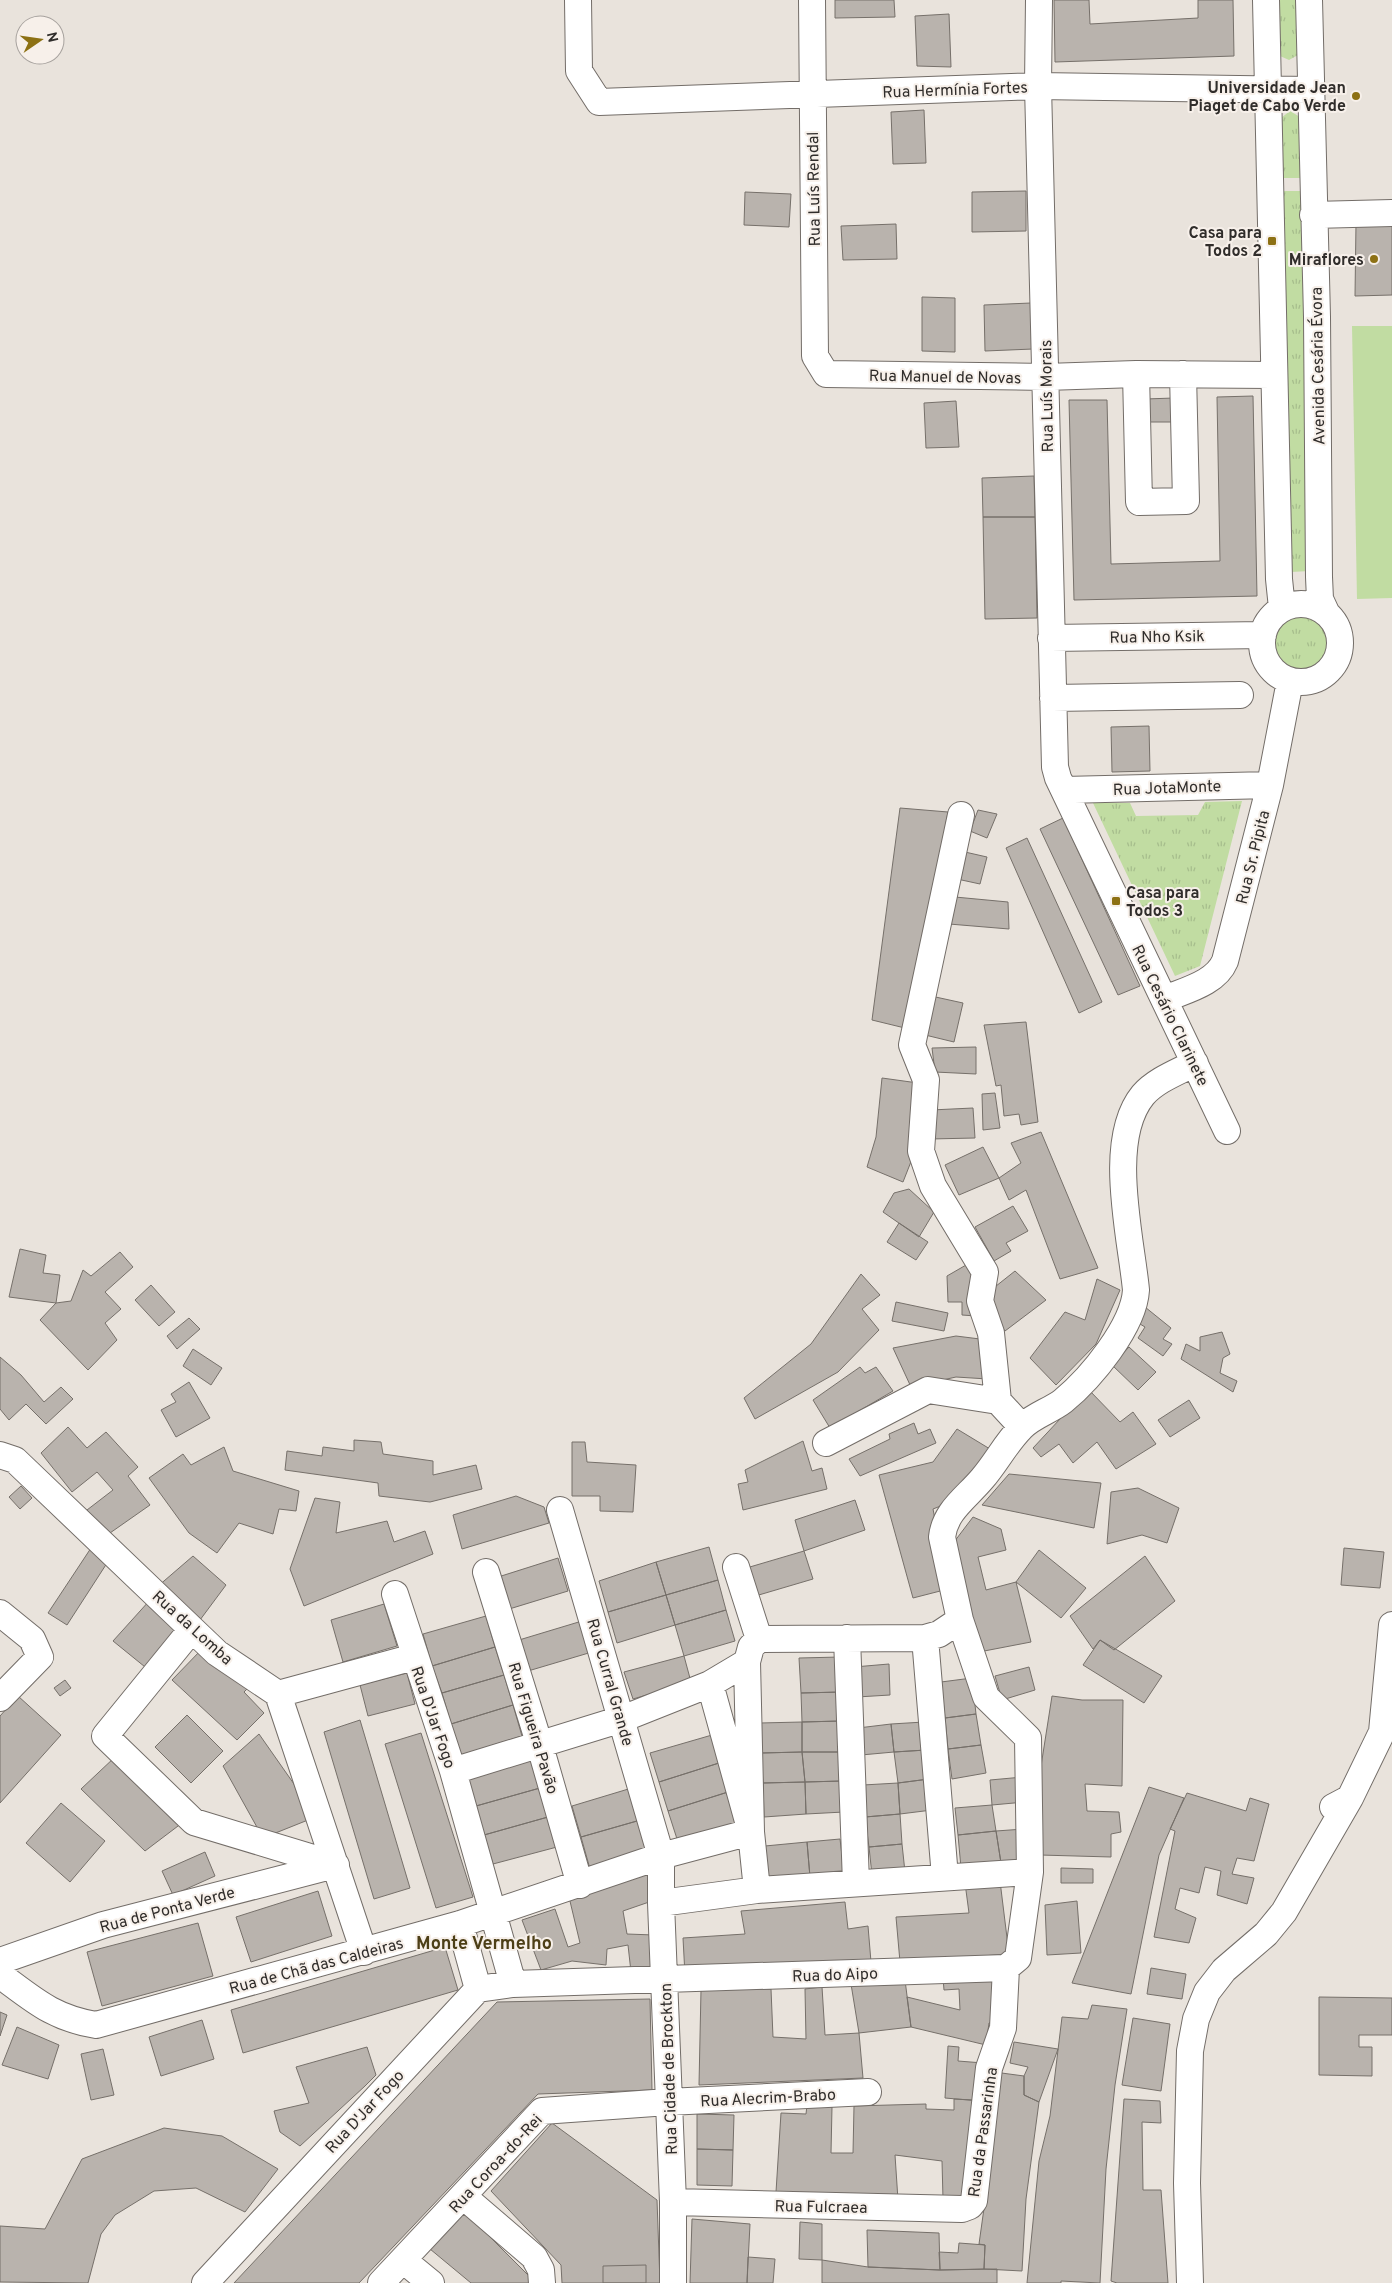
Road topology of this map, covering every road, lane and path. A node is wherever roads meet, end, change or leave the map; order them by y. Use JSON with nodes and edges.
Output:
{"nodes":[{"id":1,"x":578,"y":0,"type":"edge"},
{"id":2,"x":812,"y":0,"type":"edge"},
{"id":3,"x":1039,"y":0,"type":"edge"},
{"id":4,"x":1266,"y":0,"type":"edge"},
{"id":5,"x":1309,"y":0,"type":"edge"},
{"id":6,"x":1038,"y":86,"type":"junction"},
{"id":7,"x":1269,"y":89,"type":"junction"},
{"id":8,"x":1311,"y":90,"type":"junction"},
{"id":9,"x":812,"y":95,"type":"junction"},
{"id":10,"x":1392,"y":213,"type":"edge"},
{"id":11,"x":1313,"y":215,"type":"junction"},
{"id":12,"x":826,"y":374,"type":"joint"},
{"id":13,"x":1136,"y":374,"type":"junction"},
{"id":14,"x":1183,"y":374,"type":"junction"},
{"id":15,"x":1273,"y":375,"type":"junction"},
{"id":16,"x":1046,"y":377,"type":"junction"},
{"id":17,"x":1282,"y":608,"type":"junction"},
{"id":18,"x":1326,"y":612,"type":"junction"},
{"id":19,"x":1263,"y":635,"type":"junction"},
{"id":20,"x":1051,"y":638,"type":"junction"},
{"id":21,"x":1290,"y":681,"type":"junction"},
{"id":22,"x":1240,"y":695,"type":"dead end"},
{"id":23,"x":1054,"y":698,"type":"junction"},
{"id":24,"x":1270,"y":785,"type":"junction"},
{"id":25,"x":1064,"y":790,"type":"junction"},
{"id":26,"x":961,"y":814,"type":"dead end"},
{"id":27,"x":1165,"y":998,"type":"junction"},
{"id":28,"x":1195,"y":1063,"type":"junction"},
{"id":29,"x":1227,"y":1131,"type":"dead end"},
{"id":30,"x":998,"y":1401,"type":"junction"},
{"id":31,"x":1022,"y":1427,"type":"junction"},
{"id":32,"x":826,"y":1443,"type":"dead end"},
{"id":33,"x":0,"y":1455,"type":"edge"},
{"id":34,"x":560,"y":1510,"type":"dead end"},
{"id":35,"x":736,"y":1567,"type":"dead end"},
{"id":36,"x":486,"y":1572,"type":"dead end"},
{"id":37,"x":395,"y":1594,"type":"dead end"},
{"id":38,"x":0,"y":1613,"type":"edge"},
{"id":39,"x":960,"y":1620,"type":"junction"},
{"id":40,"x":1392,"y":1626,"type":"edge"},
{"id":41,"x":192,"y":1629,"type":"junction"},
{"id":42,"x":847,"y":1638,"type":"junction"},
{"id":43,"x":925,"y":1638,"type":"junction"},
{"id":44,"x":759,"y":1639,"type":"junction"},
{"id":45,"x":414,"y":1657,"type":"junction"},
{"id":46,"x":747,"y":1662,"type":"junction"},
{"id":47,"x":710,"y":1684,"type":"junction"},
{"id":48,"x":278,"y":1694,"type":"junction"},
{"id":49,"x":0,"y":1698,"type":"edge"},
{"id":50,"x":622,"y":1719,"type":"junction"},
{"id":51,"x":540,"y":1746,"type":"junction"},
{"id":52,"x":453,"y":1771,"type":"junction"},
{"id":53,"x":751,"y":1832,"type":"junction"},
{"id":54,"x":661,"y":1856,"type":"junction"},
{"id":55,"x":336,"y":1865,"type":"junction"},
{"id":56,"x":1030,"y":1872,"type":"junction"},
{"id":57,"x":945,"y":1877,"type":"junction"},
{"id":58,"x":856,"y":1883,"type":"junction"},
{"id":59,"x":580,"y":1884,"type":"junction"},
{"id":60,"x":757,"y":1890,"type":"junction"},
{"id":61,"x":661,"y":1903,"type":"junction"},
{"id":62,"x":495,"y":1914,"type":"junction"},
{"id":63,"x":460,"y":1924,"type":"junction"},
{"id":64,"x":364,"y":1952,"type":"junction"},
{"id":65,"x":0,"y":1961,"type":"edge"},
{"id":66,"x":1006,"y":1968,"type":"junction"},
{"id":67,"x":0,"y":1976,"type":"edge"},
{"id":68,"x":664,"y":1981,"type":"junction"},
{"id":69,"x":513,"y":1984,"type":"junction"},
{"id":70,"x":478,"y":1989,"type":"junction"},
{"id":71,"x":868,"y":2092,"type":"dead end"},
{"id":72,"x":668,"y":2102,"type":"junction"},
{"id":73,"x":463,"y":2196,"type":"junction"},
{"id":74,"x":673,"y":2202,"type":"junction"},
{"id":75,"x":970,"y":2206,"type":"joint"},
{"id":76,"x":403,"y":2260,"type":"junction"},
{"id":77,"x":205,"y":2283,"type":"edge"},
{"id":78,"x":381,"y":2283,"type":"edge"},
{"id":79,"x":431,"y":2283,"type":"edge"},
{"id":80,"x":542,"y":2283,"type":"edge"},
{"id":81,"x":674,"y":2283,"type":"edge"},
{"id":82,"x":1190,"y":2283,"type":"edge"}],
"edges":[{"from":1,"to":9,"type":"street","name":"Rua Hermínia Fortes"},
{"from":2,"to":9,"type":"street","name":"Rua Luís Rendal"},
{"from":3,"to":6,"type":"street","name":"Rua Luís Morais"},
{"from":4,"to":7,"type":"street"},
{"from":5,"to":8,"type":"street","name":"Avenida Cesária Évora"},
{"from":6,"to":7,"type":"street","name":"Rua Hermínia Fortes"},
{"from":6,"to":9,"type":"street","name":"Rua Hermínia Fortes"},
{"from":6,"to":16,"type":"street","name":"Rua Luís Morais"},
{"from":7,"to":8,"type":"street","name":"Rua Hermínia Fortes"},
{"from":7,"to":15,"type":"street"},
{"from":8,"to":11,"type":"street","name":"Avenida Cesária Évora"},
{"from":9,"to":12,"type":"street","name":"Rua Luís Rendal"},
{"from":10,"to":11,"type":"street"},
{"from":11,"to":18,"type":"street","name":"Avenida Cesária Évora"},
{"from":12,"to":16,"type":"street","name":"Rua Manuel de Novas"},
{"from":13,"to":14,"type":"street","name":"Rua Manuel de Novas"},
{"from":13,"to":14,"type":"street"},
{"from":13,"to":16,"type":"street","name":"Rua Manuel de Novas"},
{"from":14,"to":15,"type":"street","name":"Rua Manuel de Novas"},
{"from":15,"to":17,"type":"street"},
{"from":16,"to":20,"type":"street","name":"Rua Luís Morais"},
{"from":17,"to":18,"type":"street"},
{"from":17,"to":19,"type":"street"},
{"from":18,"to":21,"type":"street"},
{"from":19,"to":20,"type":"street","name":"Rua Nho Ksik"},
{"from":19,"to":21,"type":"street"},
{"from":20,"to":23,"type":"street","name":"Rua Luís Morais"},
{"from":21,"to":24,"type":"street","name":"Rua Sr. Pipita"},
{"from":22,"to":23,"type":"street"},
{"from":23,"to":25,"type":"street","name":"Rua Luís Morais"},
{"from":24,"to":25,"type":"street","name":"Rua JotaMonte"},
{"from":24,"to":27,"type":"street","name":"Rua Sr. Pipita"},
{"from":25,"to":27,"type":"street","name":"Rua Cesário Clarinete"},
{"from":26,"to":30,"type":"street"},
{"from":27,"to":28,"type":"street","name":"Rua Cesário Clarinete"},
{"from":28,"to":29,"type":"street","name":"Rua Cesário Clarinete"},
{"from":28,"to":31,"type":"street"},
{"from":30,"to":31,"type":"street"},
{"from":30,"to":32,"type":"street"},
{"from":31,"to":39,"type":"street"},
{"from":33,"to":41,"type":"street","name":"Rua da Lomba"},
{"from":34,"to":50,"type":"street","name":"Rua Curral Grande"},
{"from":35,"to":44,"type":"street"},
{"from":36,"to":51,"type":"street","name":"Rua Figueira Pavão"},
{"from":37,"to":45,"type":"street","name":"Rua D'Jar Fogo"},
{"from":38,"to":49,"type":"street"},
{"from":39,"to":43,"type":"street"},
{"from":39,"to":56,"type":"street"},
{"from":40,"to":82,"type":"street"},
{"from":41,"to":48,"type":"street","name":"Rua da Lomba"},
{"from":41,"to":55,"type":"street"},
{"from":42,"to":43,"type":"street"},
{"from":42,"to":44,"type":"street"},
{"from":42,"to":58,"type":"street"},
{"from":43,"to":57,"type":"street"},
{"from":44,"to":46,"type":"street"},
{"from":45,"to":48,"type":"street"},
{"from":45,"to":52,"type":"street","name":"Rua D'Jar Fogo"},
{"from":46,"to":47,"type":"street"},
{"from":46,"to":53,"type":"street"},
{"from":47,"to":50,"type":"street"},
{"from":47,"to":53,"type":"street"},
{"from":48,"to":55,"type":"street"},
{"from":50,"to":51,"type":"street"},
{"from":50,"to":54,"type":"street","name":"Rua Curral Grande"},
{"from":51,"to":52,"type":"street"},
{"from":51,"to":59,"type":"street","name":"Rua Figueira Pavão"},
{"from":52,"to":62,"type":"street","name":"Rua D'Jar Fogo"},
{"from":53,"to":54,"type":"street","name":"Rua de Chã das Caldeiras"},
{"from":53,"to":60,"type":"street"},
{"from":54,"to":59,"type":"street","name":"Rua de Chã das Caldeiras"},
{"from":54,"to":61,"type":"street","name":"Rua Cidade de Brockton"},
{"from":55,"to":64,"type":"street"},
{"from":55,"to":65,"type":"street","name":"Rua de Ponta Verde"},
{"from":56,"to":57,"type":"street"},
{"from":56,"to":66,"type":"street"},
{"from":57,"to":58,"type":"street"},
{"from":58,"to":60,"type":"street"},
{"from":59,"to":62,"type":"street","name":"Rua de Chã das Caldeiras"},
{"from":60,"to":61,"type":"street"},
{"from":61,"to":68,"type":"street","name":"Rua Cidade de Brockton"},
{"from":62,"to":63,"type":"street","name":"Rua de Chã das Caldeiras"},
{"from":62,"to":69,"type":"street","name":"Rua D'Jar Fogo"},
{"from":63,"to":64,"type":"street","name":"Rua de Chã das Caldeiras"},
{"from":63,"to":70,"type":"street"},
{"from":64,"to":67,"type":"street","name":"Rua de Chã das Caldeiras"},
{"from":66,"to":68,"type":"street","name":"Rua do Aipo"},
{"from":66,"to":75,"type":"street","name":"Rua da Passarinha"},
{"from":68,"to":69,"type":"street","name":"Rua do Aipo"},
{"from":68,"to":72,"type":"street","name":"Rua Cidade de Brockton"},
{"from":69,"to":70,"type":"street","name":"Rua do Aipo"},
{"from":70,"to":77,"type":"street","name":"Rua D'Jar Fogo"},
{"from":71,"to":72,"type":"street","name":"Rua Alecrim-Brabo"},
{"from":72,"to":73,"type":"street","name":"Rua Coroa-do-Rei"},
{"from":72,"to":74,"type":"street","name":"Rua Cidade de Brockton"},
{"from":73,"to":76,"type":"street","name":"Rua Coroa-do-Rei"},
{"from":73,"to":80,"type":"street"},
{"from":74,"to":75,"type":"street","name":"Rua Fulcraea"},
{"from":74,"to":81,"type":"street","name":"Rua Cidade de Brockton"},
{"from":76,"to":78,"type":"street","name":"Rua Coroa-do-Rei"},
{"from":76,"to":79,"type":"street"}]}
